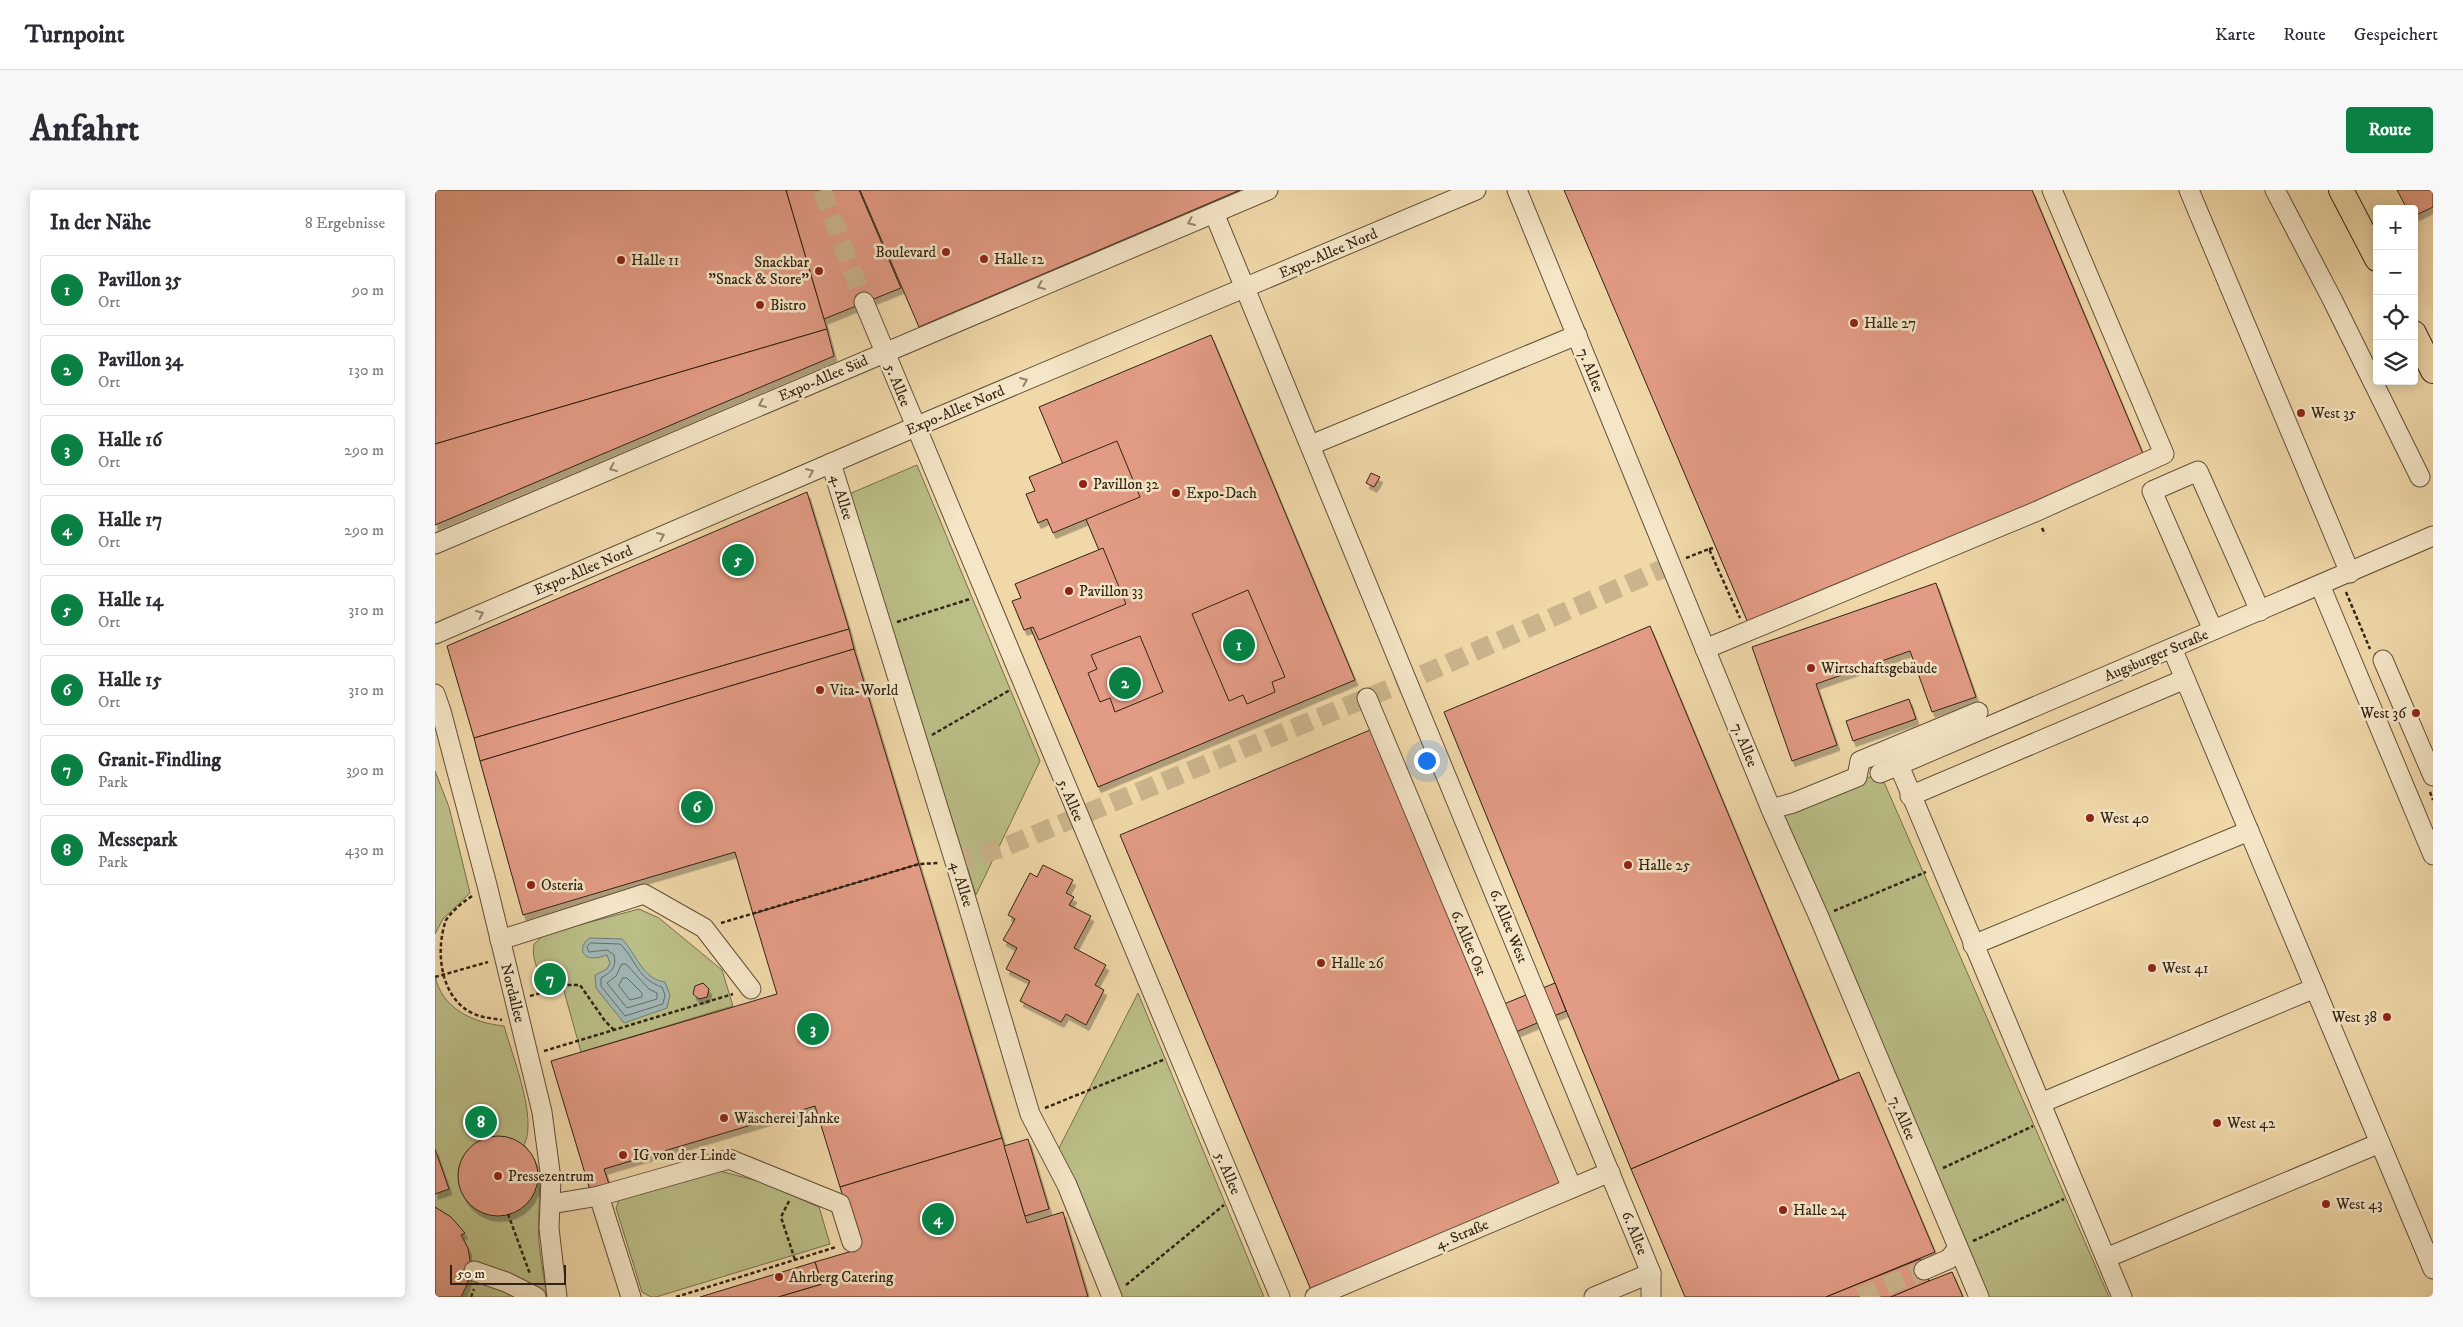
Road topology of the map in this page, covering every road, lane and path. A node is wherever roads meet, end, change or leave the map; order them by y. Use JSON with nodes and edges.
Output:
{"nodes":[{"id":1,"x":1268,"y":190,"type":"edge"},
{"id":2,"x":1476,"y":190,"type":"edge"},
{"id":3,"x":1517,"y":190,"type":"edge"},
{"id":4,"x":2052,"y":190,"type":"edge"},
{"id":5,"x":2189,"y":190,"type":"edge"},
{"id":6,"x":2275,"y":190,"type":"edge"},
{"id":7,"x":2341,"y":190,"type":"edge"},
{"id":8,"x":1214,"y":213,"type":"junction"},
{"id":9,"x":2373,"y":252,"type":"edge"},
{"id":10,"x":1245,"y":288,"type":"junction"},
{"id":11,"x":864,"y":302,"type":"tunnel mouth"},
{"id":12,"x":1577,"y":335,"type":"junction"},
{"id":13,"x":2423,"y":342,"type":"edge"},
{"id":14,"x":884,"y":352,"type":"junction"},
{"id":15,"x":2433,"y":371,"type":"edge"},
{"id":16,"x":915,"y":427,"type":"junction"},
{"id":17,"x":1311,"y":445,"type":"junction"},
{"id":18,"x":831,"y":463,"type":"junction"},
{"id":19,"x":2420,"y":477,"type":"dead end"},
{"id":20,"x":2433,"y":536,"type":"edge"},
{"id":21,"x":435,"y":544,"type":"edge"},
{"id":22,"x":1715,"y":548,"type":"dead end"},
{"id":23,"x":1709,"y":549,"type":"junction"},
{"id":24,"x":1671,"y":565,"type":"junction"},
{"id":25,"x":2350,"y":573,"type":"junction"},
{"id":26,"x":2320,"y":585,"type":"junction"},
{"id":27,"x":986,"y":594,"type":"junction"},
{"id":28,"x":2260,"y":611,"type":"junction"},
{"id":29,"x":881,"y":627,"type":"junction"},
{"id":30,"x":2213,"y":630,"type":"junction"},
{"id":31,"x":1747,"y":632,"type":"junction"},
{"id":32,"x":435,"y":634,"type":"edge"},
{"id":33,"x":2171,"y":648,"type":"junction"},
{"id":34,"x":1705,"y":649,"type":"junction"},
{"id":35,"x":2383,"y":660,"type":"dead end"},
{"id":36,"x":2185,"y":679,"type":"junction"},
{"id":37,"x":1022,"y":683,"type":"junction"},
{"id":38,"x":435,"y":694,"type":"edge"},
{"id":39,"x":1367,"y":698,"type":"dead end"},
{"id":40,"x":1978,"y":712,"type":"dead end"},
{"id":41,"x":918,"y":743,"type":"junction"},
{"id":42,"x":1898,"y":764,"type":"junction"},
{"id":43,"x":1880,"y":773,"type":"dead end"},
{"id":44,"x":2433,"y":776,"type":"edge"},
{"id":45,"x":1910,"y":796,"type":"junction"},
{"id":46,"x":1771,"y":810,"type":"junction"},
{"id":47,"x":2249,"y":832,"type":"junction"},
{"id":48,"x":2433,"y":855,"type":"edge"},
{"id":49,"x":955,"y":862,"type":"junction"},
{"id":50,"x":1940,"y":866,"type":"junction"},
{"id":51,"x":473,"y":895,"type":"dead end"},
{"id":52,"x":1819,"y":918,"type":"junction"},
{"id":53,"x":704,"y":928,"type":"junction"},
{"id":54,"x":500,"y":940,"type":"junction"},
{"id":55,"x":1973,"y":945,"type":"junction"},
{"id":56,"x":504,"y":958,"type":"junction"},
{"id":57,"x":435,"y":976,"type":"edge"},
{"id":58,"x":2315,"y":988,"type":"junction"},
{"id":59,"x":751,"y":989,"type":"joint"},
{"id":60,"x":515,"y":1000,"type":"junction"},
{"id":61,"x":506,"y":1020,"type":"dead end"},
{"id":62,"x":614,"y":1030,"type":"junction"},
{"id":63,"x":1178,"y":1054,"type":"junction"},
{"id":64,"x":528,"y":1056,"type":"junction"},
{"id":65,"x":2045,"y":1110,"type":"junction"},
{"id":66,"x":1030,"y":1114,"type":"junction"},
{"id":67,"x":2380,"y":1143,"type":"junction"},
{"id":68,"x":1609,"y":1172,"type":"junction"},
{"id":69,"x":1928,"y":1175,"type":"junction"},
{"id":70,"x":796,"y":1186,"type":"junction"},
{"id":71,"x":1571,"y":1188,"type":"junction"},
{"id":72,"x":2079,"y":1193,"type":"junction"},
{"id":73,"x":1237,"y":1195,"type":"junction"},
{"id":74,"x":599,"y":1196,"type":"junction"},
{"id":75,"x":551,"y":1204,"type":"junction"},
{"id":76,"x":508,"y":1214,"type":"dead end"},
{"id":77,"x":852,"y":1242,"type":"joint"},
{"id":78,"x":1958,"y":1248,"type":"junction"},
{"id":79,"x":2106,"y":1258,"type":"junction"},
{"id":80,"x":795,"y":1260,"type":"junction"},
{"id":81,"x":2433,"y":1269,"type":"edge"},
{"id":82,"x":473,"y":1270,"type":"dead end"},
{"id":83,"x":1924,"y":1270,"type":"tunnel mouth"},
{"id":84,"x":1651,"y":1273,"type":"junction"},
{"id":85,"x":530,"y":1275,"type":"dead end"},
{"id":86,"x":535,"y":1297,"type":"edge"},
{"id":87,"x":557,"y":1297,"type":"edge"},
{"id":88,"x":631,"y":1297,"type":"edge"},
{"id":89,"x":676,"y":1297,"type":"edge"},
{"id":90,"x":1112,"y":1297,"type":"edge"},
{"id":91,"x":1280,"y":1297,"type":"edge"},
{"id":92,"x":1315,"y":1297,"type":"edge"},
{"id":93,"x":1594,"y":1297,"type":"edge"},
{"id":94,"x":1651,"y":1297,"type":"edge"},
{"id":95,"x":1979,"y":1297,"type":"edge"},
{"id":96,"x":2123,"y":1297,"type":"edge"}],
"edges":[{"from":1,"to":8,"type":"lane","name":"Expo-Allee Süd"},
{"from":2,"to":10,"type":"lane","name":"Expo-Allee Nord"},
{"from":3,"to":12,"type":"lane","name":"7. Allee"},
{"from":4,"to":31,"type":"lane"},
{"from":5,"to":25,"type":"lane"},
{"from":6,"to":19,"type":"lane"},
{"from":7,"to":9,"type":"main road"},
{"from":8,"to":10,"type":"lane","name":"6. Allee West"},
{"from":8,"to":14,"type":"lane","name":"Expo-Allee Süd","one_way":true},
{"from":16,"to":10,"type":"lane","name":"Expo-Allee Nord","one_way":true},
{"from":10,"to":17,"type":"lane","name":"6. Allee West"},
{"from":11,"to":14,"type":"lane","name":"5. Allee"},
{"from":12,"to":17,"type":"lane"},
{"from":12,"to":24,"type":"lane","name":"7. Allee"},
{"from":13,"to":15,"type":"main road"},
{"from":14,"to":16,"type":"lane","name":"5. Allee"},
{"from":14,"to":21,"type":"lane","name":"Expo-Allee Süd","one_way":true},
{"from":16,"to":18,"type":"lane","name":"Expo-Allee Nord"},
{"from":16,"to":27,"type":"lane","name":"5. Allee"},
{"from":17,"to":68,"type":"lane","name":"6. Allee West"},
{"from":18,"to":29,"type":"lane","name":"4. Allee"},
{"from":32,"to":18,"type":"lane","name":"Expo-Allee Nord","one_way":true},
{"from":20,"to":25,"type":"lane","name":"Augsburger Straße"},
{"from":22,"to":23,"type":"path"},
{"from":23,"to":24,"type":"path"},
{"from":23,"to":31,"type":"path"},
{"from":24,"to":34,"type":"lane","name":"7. Allee"},
{"from":25,"to":26,"type":"lane","name":"Augsburger Straße"},
{"from":26,"to":28,"type":"lane","name":"Augsburger Straße"},
{"from":26,"to":48,"type":"lane"},
{"from":27,"to":29,"type":"path"},
{"from":27,"to":37,"type":"lane","name":"5. Allee"},
{"from":28,"to":30,"type":"lane","name":"Augsburger Straße"},
{"from":28,"to":30,"type":"lane"},
{"from":29,"to":41,"type":"lane","name":"4. Allee"},
{"from":30,"to":33,"type":"lane","name":"Augsburger Straße"},
{"from":31,"to":34,"type":"lane"},
{"from":33,"to":36,"type":"lane"},
{"from":33,"to":42,"type":"lane","name":"Augsburger Straße"},
{"from":34,"to":46,"type":"lane","name":"7. Allee"},
{"from":35,"to":44,"type":"lane"},
{"from":36,"to":45,"type":"lane"},
{"from":36,"to":47,"type":"lane"},
{"from":37,"to":41,"type":"path"},
{"from":37,"to":63,"type":"lane","name":"5. Allee"},
{"from":38,"to":54,"type":"lane","name":"Nordallee"},
{"from":39,"to":71,"type":"lane","name":"6. Allee Ost"},
{"from":40,"to":46,"type":"lane"},
{"from":41,"to":49,"type":"lane","name":"4. Allee"},
{"from":42,"to":43,"type":"lane","name":"Augsburger Straße"},
{"from":42,"to":45,"type":"lane"},
{"from":45,"to":50,"type":"lane"},
{"from":46,"to":52,"type":"lane","name":"7. Allee"},
{"from":47,"to":55,"type":"lane"},
{"from":47,"to":58,"type":"lane"},
{"from":49,"to":53,"type":"path"},
{"from":49,"to":66,"type":"lane","name":"4. Allee"},
{"from":50,"to":52,"type":"path"},
{"from":50,"to":55,"type":"lane"},
{"from":51,"to":61,"type":"path"},
{"from":52,"to":69,"type":"lane","name":"7. Allee"},
{"from":53,"to":54,"type":"lane"},
{"from":53,"to":59,"type":"lane"},
{"from":54,"to":56,"type":"lane","name":"Nordallee"},
{"from":55,"to":65,"type":"lane"},
{"from":56,"to":57,"type":"path"},
{"from":56,"to":60,"type":"lane","name":"Nordallee"},
{"from":58,"to":65,"type":"lane"},
{"from":58,"to":67,"type":"lane"},
{"from":59,"to":62,"type":"path"},
{"from":60,"to":62,"type":"path"},
{"from":60,"to":64,"type":"lane","name":"Nordallee"},
{"from":62,"to":64,"type":"path"},
{"from":63,"to":66,"type":"path"},
{"from":63,"to":73,"type":"lane","name":"5. Allee"},
{"from":64,"to":75,"type":"lane","name":"Nordallee"},
{"from":65,"to":69,"type":"path"},
{"from":65,"to":72,"type":"lane"},
{"from":66,"to":90,"type":"lane","name":"4. Allee"},
{"from":67,"to":79,"type":"lane"},
{"from":67,"to":81,"type":"lane"},
{"from":68,"to":71,"type":"lane","name":"4. Straße"},
{"from":68,"to":84,"type":"lane","name":"6. Allee"},
{"from":69,"to":78,"type":"lane","name":"7. Allee"},
{"from":70,"to":74,"type":"lane"},
{"from":70,"to":77,"type":"lane"},
{"from":70,"to":80,"type":"path"},
{"from":71,"to":92,"type":"lane","name":"4. Straße"},
{"from":72,"to":78,"type":"path"},
{"from":72,"to":79,"type":"lane"},
{"from":73,"to":90,"type":"path"},
{"from":73,"to":91,"type":"lane","name":"5. Allee"},
{"from":74,"to":75,"type":"lane"},
{"from":74,"to":88,"type":"lane"},
{"from":75,"to":87,"type":"lane","name":"Nordallee"},
{"from":76,"to":85,"type":"path"},
{"from":77,"to":80,"type":"path"},
{"from":78,"to":83,"type":"lane"},
{"from":78,"to":95,"type":"lane","name":"7. Allee"},
{"from":79,"to":96,"type":"lane"},
{"from":80,"to":89,"type":"path"},
{"from":82,"to":86,"type":"lane"},
{"from":84,"to":93,"type":"lane"},
{"from":84,"to":94,"type":"lane","name":"6. Allee"}]}
